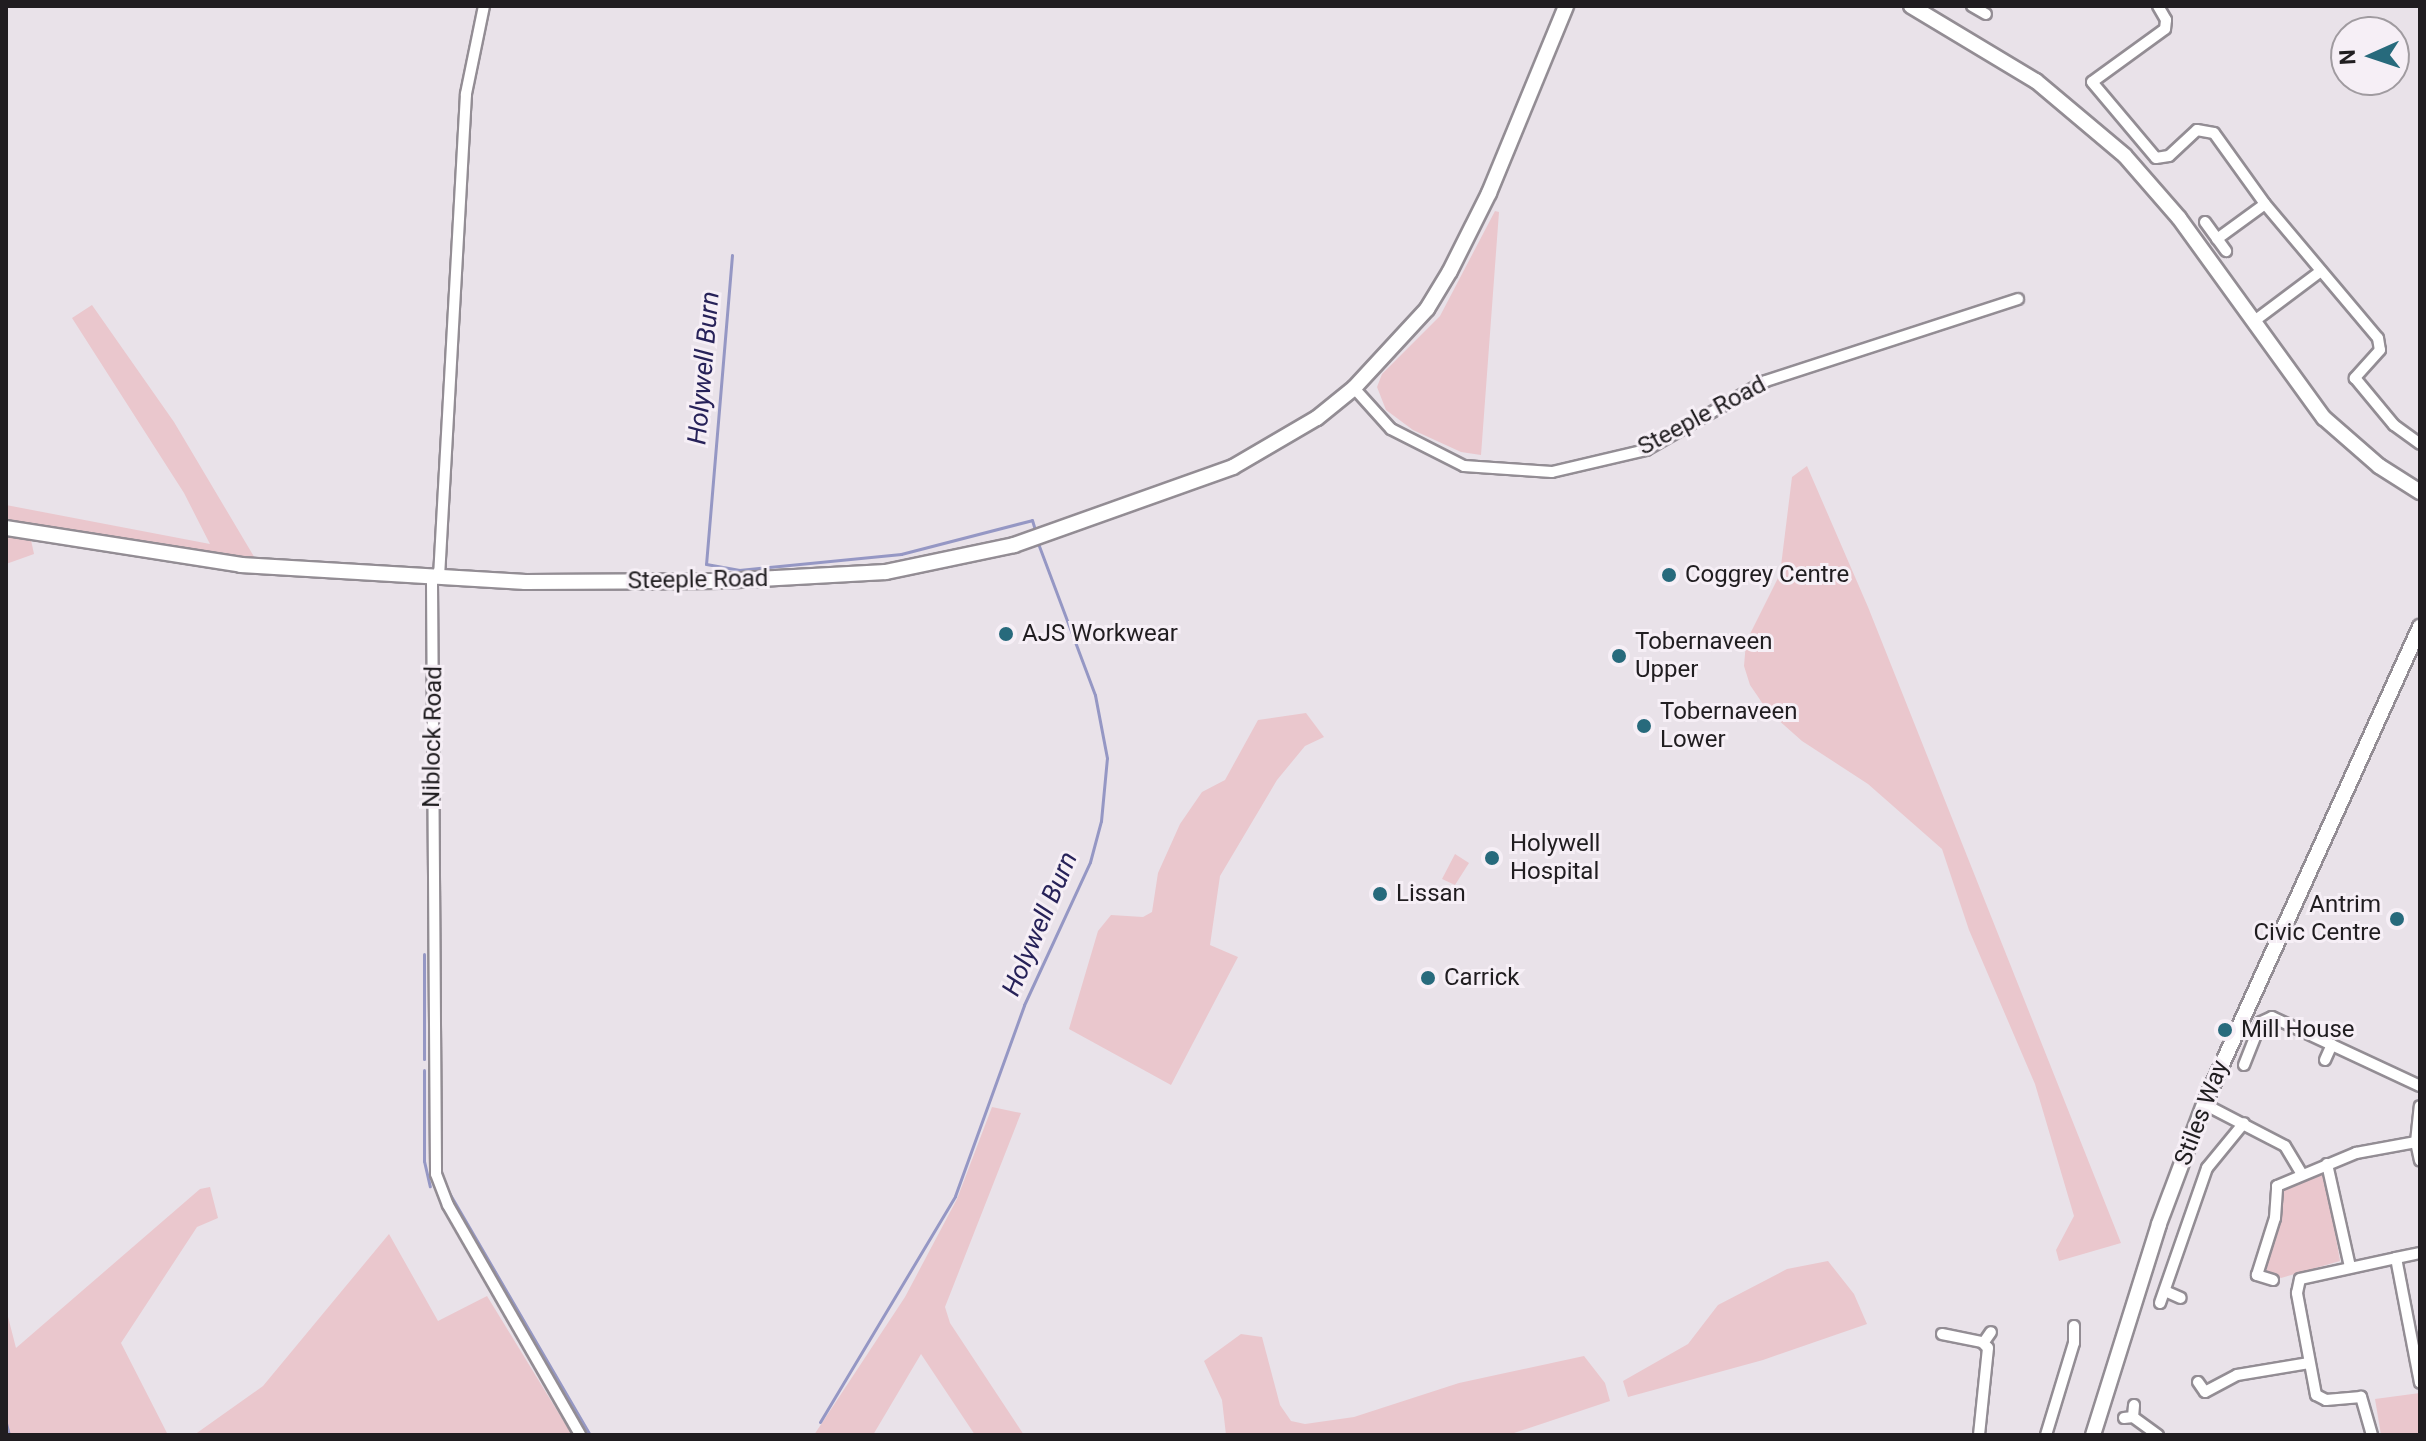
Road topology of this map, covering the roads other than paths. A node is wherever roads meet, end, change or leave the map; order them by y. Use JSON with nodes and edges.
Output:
{"nodes":[{"id":1,"x":484,"y":6,"type":"edge"},
{"id":2,"x":1566,"y":6,"type":"edge"},
{"id":3,"x":1911,"y":6,"type":"edge"},
{"id":4,"x":1975,"y":6,"type":"edge"},
{"id":5,"x":2158,"y":6,"type":"edge"},
{"id":6,"x":1986,"y":14,"type":"dead end"},
{"id":7,"x":2265,"y":204,"type":"junction"},
{"id":8,"x":2205,"y":222,"type":"dead end"},
{"id":9,"x":2217,"y":239,"type":"junction"},
{"id":10,"x":2226,"y":251,"type":"dead end"},
{"id":11,"x":2321,"y":271,"type":"junction"},
{"id":12,"x":2018,"y":299,"type":"dead end"},
{"id":13,"x":2253,"y":322,"type":"junction"},
{"id":14,"x":1354,"y":388,"type":"junction"},
{"id":15,"x":2420,"y":444,"type":"edge"},
{"id":16,"x":2416,"y":489,"type":"edge"},
{"id":17,"x":6,"y":528,"type":"edge"},
{"id":18,"x":435,"y":577,"type":"junction"},
{"id":19,"x":2420,"y":627,"type":"edge"},
{"id":20,"x":2332,"y":1044,"type":"junction"},
{"id":21,"x":2325,"y":1060,"type":"dead end"},
{"id":22,"x":2244,"y":1065,"type":"dead end"},
{"id":23,"x":2420,"y":1086,"type":"edge"},
{"id":24,"x":2204,"y":1104,"type":"junction"},
{"id":25,"x":2420,"y":1106,"type":"edge"},
{"id":26,"x":2244,"y":1123,"type":"junction"},
{"id":27,"x":2416,"y":1142,"type":"junction"},
{"id":28,"x":2420,"y":1161,"type":"edge"},
{"id":29,"x":2327,"y":1164,"type":"junction"},
{"id":30,"x":2301,"y":1173,"type":"junction"},
{"id":31,"x":2420,"y":1253,"type":"edge"},
{"id":32,"x":2396,"y":1258,"type":"junction"},
{"id":33,"x":2350,"y":1267,"type":"junction"},
{"id":34,"x":2273,"y":1280,"type":"dead end"},
{"id":35,"x":2165,"y":1291,"type":"junction"},
{"id":36,"x":2181,"y":1298,"type":"dead end"},
{"id":37,"x":2160,"y":1303,"type":"dead end"},
{"id":38,"x":2074,"y":1326,"type":"dead end"},
{"id":39,"x":1991,"y":1332,"type":"dead end"},
{"id":40,"x":1942,"y":1334,"type":"dead end"},
{"id":41,"x":1958,"y":1337,"type":"junction"},
{"id":42,"x":1984,"y":1342,"type":"junction"},
{"id":43,"x":2416,"y":1342,"type":"edge"},
{"id":44,"x":1956,"y":1349,"type":"dead end"},
{"id":45,"x":2309,"y":1363,"type":"junction"},
{"id":46,"x":2198,"y":1382,"type":"dead end"},
{"id":47,"x":2420,"y":1383,"type":"edge"},
{"id":48,"x":2131,"y":1413,"type":"dead end"},
{"id":49,"x":580,"y":1435,"type":"edge"},
{"id":50,"x":1979,"y":1435,"type":"edge"},
{"id":51,"x":2046,"y":1435,"type":"edge"},
{"id":52,"x":2093,"y":1435,"type":"edge"},
{"id":53,"x":2158,"y":1435,"type":"edge"},
{"id":54,"x":2372,"y":1435,"type":"edge"}],
"edges":[{"from":1,"to":18,"type":"street","name":"Niblock Road"},
{"from":2,"to":14,"type":"street","name":"Steeple Road"},
{"from":3,"to":13,"type":"street"},
{"from":4,"to":6,"type":"street"},
{"from":5,"to":7,"type":"street"},
{"from":7,"to":9,"type":"street"},
{"from":7,"to":11,"type":"street"},
{"from":8,"to":9,"type":"street"},
{"from":9,"to":10,"type":"street"},
{"from":11,"to":13,"type":"street"},
{"from":11,"to":15,"type":"street"},
{"from":12,"to":14,"type":"street","name":"Steeple Road"},
{"from":13,"to":16,"type":"street"},
{"from":14,"to":18,"type":"street","name":"Steeple Road"},
{"from":17,"to":18,"type":"street","name":"Steeple Road"},
{"from":18,"to":49,"type":"street","name":"Niblock Road"},
{"from":19,"to":24,"type":"street","name":"Stiles Way"},
{"from":20,"to":21,"type":"street"},
{"from":20,"to":22,"type":"street"},
{"from":20,"to":23,"type":"street"},
{"from":24,"to":26,"type":"street"},
{"from":24,"to":52,"type":"street","name":"Stiles Way"},
{"from":25,"to":27,"type":"street"},
{"from":26,"to":30,"type":"street"},
{"from":26,"to":35,"type":"street"},
{"from":27,"to":28,"type":"street"},
{"from":27,"to":29,"type":"street"},
{"from":29,"to":30,"type":"street"},
{"from":29,"to":33,"type":"street"},
{"from":30,"to":34,"type":"street"},
{"from":31,"to":32,"type":"street"},
{"from":32,"to":33,"type":"street"},
{"from":32,"to":43,"type":"street"},
{"from":33,"to":45,"type":"street"},
{"from":35,"to":36,"type":"street"},
{"from":35,"to":37,"type":"street"},
{"from":38,"to":51,"type":"street"},
{"from":39,"to":42,"type":"street"},
{"from":40,"to":41,"type":"street"},
{"from":41,"to":42,"type":"street"},
{"from":41,"to":44,"type":"street"},
{"from":42,"to":50,"type":"street"},
{"from":43,"to":47,"type":"street"},
{"from":45,"to":46,"type":"street"},
{"from":45,"to":54,"type":"street"},
{"from":48,"to":53,"type":"street"}]}
